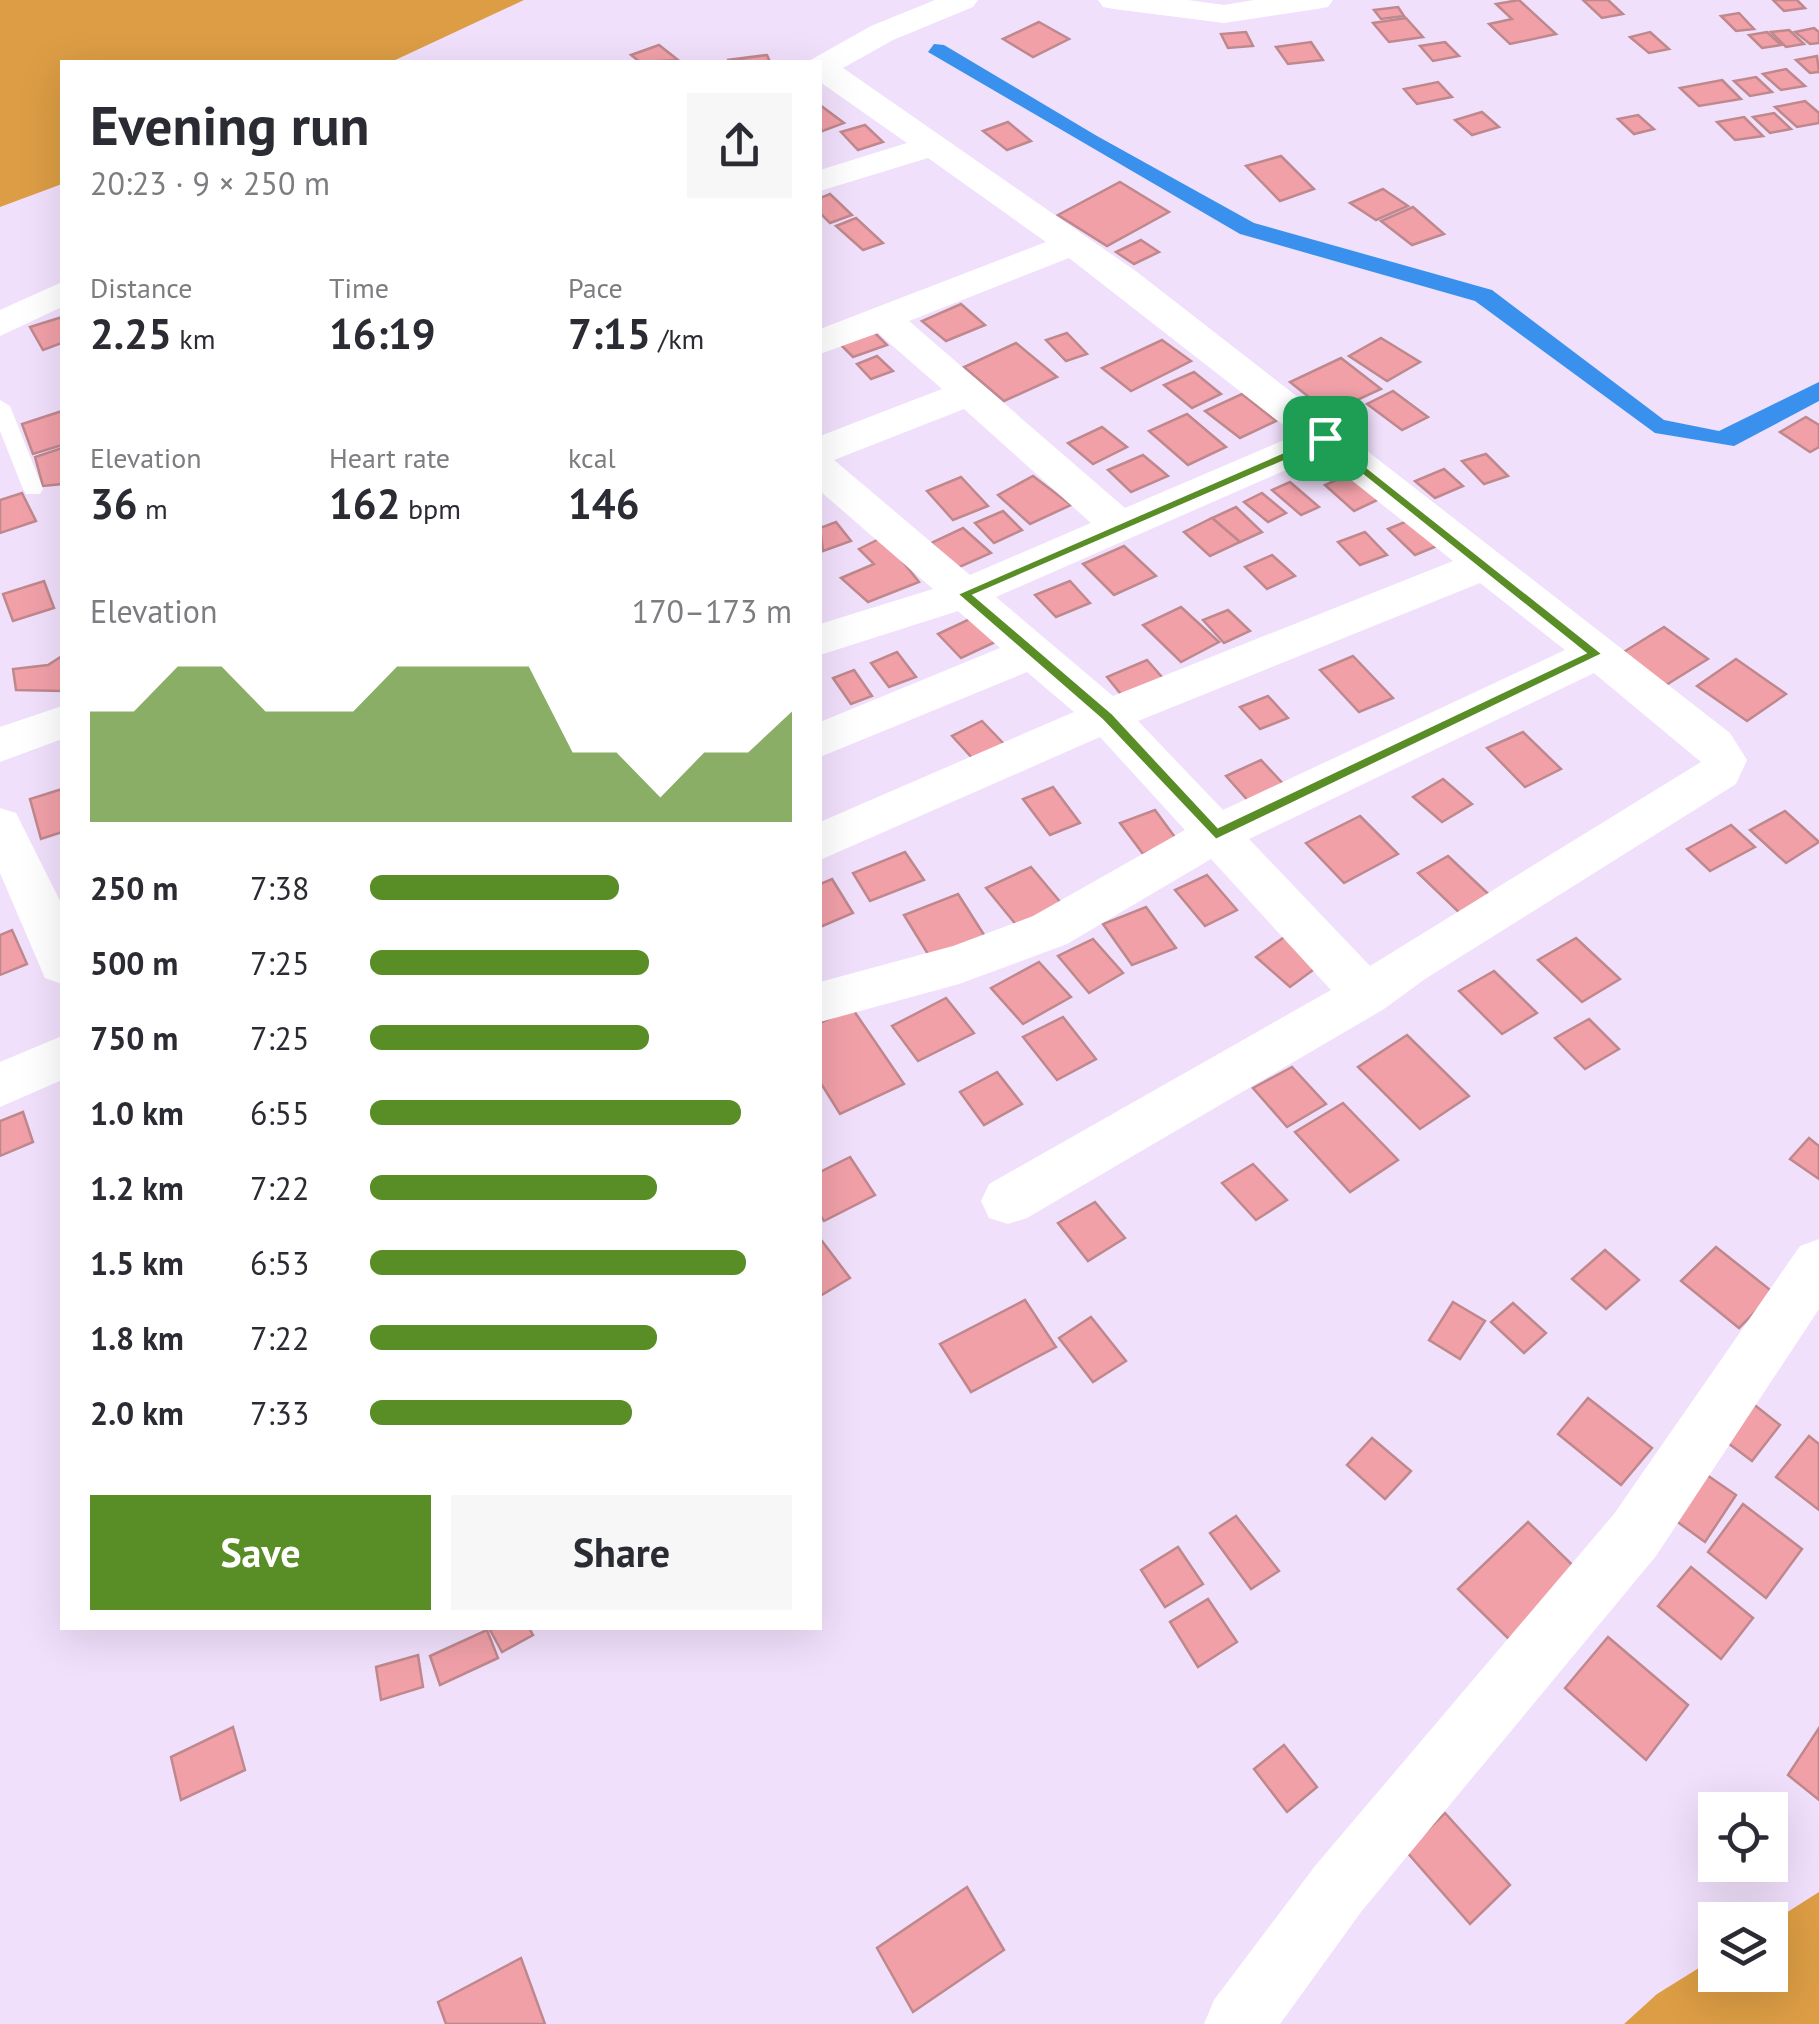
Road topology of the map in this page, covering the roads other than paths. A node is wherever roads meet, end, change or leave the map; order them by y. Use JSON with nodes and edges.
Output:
{"nodes":[{"id":1,"x":962,"y":0,"type":"edge"},
{"id":2,"x":1114,"y":0,"type":"edge"},
{"id":3,"x":1318,"y":0,"type":"edge"},
{"id":4,"x":822,"y":66,"type":"edge"},
{"id":5,"x":822,"y":68,"type":"edge"},
{"id":6,"x":933,"y":146,"type":"junction"},
{"id":7,"x":822,"y":180,"type":"edge"},
{"id":8,"x":1074,"y":244,"type":"junction"},
{"id":9,"x":60,"y":294,"type":"edge"},
{"id":10,"x":884,"y":318,"type":"junction"},
{"id":11,"x":0,"y":325,"type":"edge"},
{"id":12,"x":822,"y":341,"type":"edge"},
{"id":13,"x":966,"y":394,"type":"junction"},
{"id":14,"x":0,"y":406,"type":"edge"},
{"id":15,"x":1325,"y":438,"type":"junction"},
{"id":16,"x":822,"y":450,"type":"edge"},
{"id":17,"x":822,"y":471,"type":"edge"},
{"id":18,"x":33,"y":489,"type":"dead end"},
{"id":19,"x":1122,"y":528,"type":"junction"},
{"id":20,"x":1486,"y":564,"type":"junction"},
{"id":21,"x":964,"y":594,"type":"junction"},
{"id":22,"x":822,"y":639,"type":"edge"},
{"id":23,"x":1030,"y":653,"type":"junction"},
{"id":24,"x":1596,"y":654,"type":"junction"},
{"id":25,"x":1107,"y":716,"type":"junction"},
{"id":26,"x":60,"y":723,"type":"edge"},
{"id":27,"x":822,"y":739,"type":"edge"},
{"id":28,"x":0,"y":745,"type":"edge"},
{"id":29,"x":0,"y":826,"type":"edge"},
{"id":30,"x":1216,"y":834,"type":"junction"},
{"id":31,"x":822,"y":841,"type":"edge"},
{"id":32,"x":32,"y":889,"type":"edge"},
{"id":33,"x":60,"y":959,"type":"edge"},
{"id":34,"x":1366,"y":995,"type":"junction"},
{"id":35,"x":822,"y":1001,"type":"edge"},
{"id":36,"x":60,"y":1058,"type":"edge"},
{"id":37,"x":0,"y":1085,"type":"edge"},
{"id":38,"x":1008,"y":1201,"type":"dead end"},
{"id":39,"x":1819,"y":1263,"type":"edge"},
{"id":40,"x":1238,"y":2024,"type":"edge"}],
"edges":[{"from":1,"to":4,"type":"street"},
{"from":2,"to":3,"type":"street"},
{"from":5,"to":6,"type":"street"},
{"from":6,"to":7,"type":"street"},
{"from":6,"to":8,"type":"street"},
{"from":8,"to":10,"type":"street"},
{"from":8,"to":15,"type":"street"},
{"from":9,"to":11,"type":"street"},
{"from":10,"to":12,"type":"street"},
{"from":10,"to":13,"type":"street"},
{"from":13,"to":16,"type":"street"},
{"from":13,"to":19,"type":"street"},
{"from":14,"to":18,"type":"lane"},
{"from":15,"to":19,"type":"street"},
{"from":15,"to":20,"type":"street"},
{"from":17,"to":21,"type":"street"},
{"from":19,"to":21,"type":"street"},
{"from":20,"to":24,"type":"street"},
{"from":20,"to":25,"type":"street"},
{"from":21,"to":22,"type":"street"},
{"from":21,"to":23,"type":"street"},
{"from":23,"to":25,"type":"street"},
{"from":23,"to":27,"type":"street"},
{"from":24,"to":30,"type":"street"},
{"from":24,"to":34,"type":"street"},
{"from":25,"to":30,"type":"street"},
{"from":25,"to":31,"type":"street"},
{"from":26,"to":28,"type":"street"},
{"from":29,"to":32,"type":"street"},
{"from":30,"to":34,"type":"street"},
{"from":30,"to":35,"type":"street"},
{"from":32,"to":33,"type":"street"},
{"from":34,"to":38,"type":"street"},
{"from":36,"to":37,"type":"street"},
{"from":39,"to":40,"type":"street"}]}
